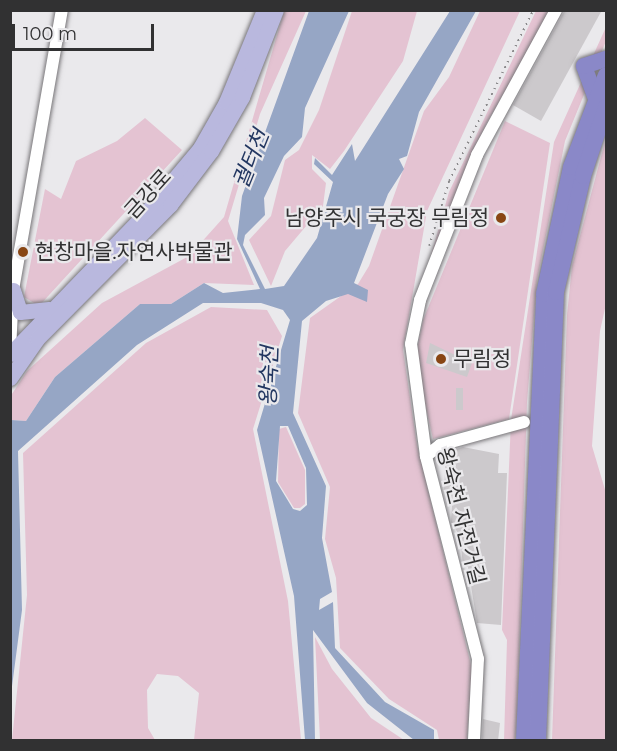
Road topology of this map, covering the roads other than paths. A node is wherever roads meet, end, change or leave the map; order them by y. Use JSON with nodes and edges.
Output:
{"nodes":[{"id":1,"x":62,"y":10,"type":"edge"},
{"id":2,"x":264,"y":10,"type":"edge"},
{"id":3,"x":276,"y":10,"type":"edge"},
{"id":4,"x":556,"y":10,"type":"edge"},
{"id":5,"x":606,"y":59,"type":"edge"},
{"id":6,"x":606,"y":75,"type":"edge"},
{"id":7,"x":601,"y":103,"type":"edge"},
{"id":8,"x":15,"y":258,"type":"edge"},
{"id":9,"x":12,"y":295,"type":"edge"},
{"id":10,"x":51,"y":308,"type":"junction"},
{"id":11,"x":13,"y":356,"type":"edge"},
{"id":12,"x":10,"y":378,"type":"edge"},
{"id":13,"x":525,"y":422,"type":"dead end"},
{"id":14,"x":426,"y":456,"type":"junction"},
{"id":15,"x":474,"y":741,"type":"edge"},
{"id":16,"x":524,"y":741,"type":"edge"},
{"id":17,"x":537,"y":741,"type":"edge"}],
"edges":[{"from":1,"to":8,"type":"street"},
{"from":2,"to":10,"type":"main road","name":"금강로"},
{"from":3,"to":11,"type":"main road","name":"금강로"},
{"from":4,"to":14,"type":"street","name":"왕숙천 자전거길"},
{"from":5,"to":7,"type":"highway"},
{"from":6,"to":7,"type":"highway"},
{"from":7,"to":16,"type":"highway"},
{"from":7,"to":17,"type":"highway"},
{"from":8,"to":9,"type":"street"},
{"from":9,"to":10,"type":"main road"},
{"from":9,"to":11,"type":"street"},
{"from":10,"to":11,"type":"main road","name":"금강로"},
{"from":11,"to":12,"type":"main road","name":"금강로"},
{"from":13,"to":14,"type":"street"},
{"from":14,"to":15,"type":"street","name":"왕숙천 자전거길"}]}
